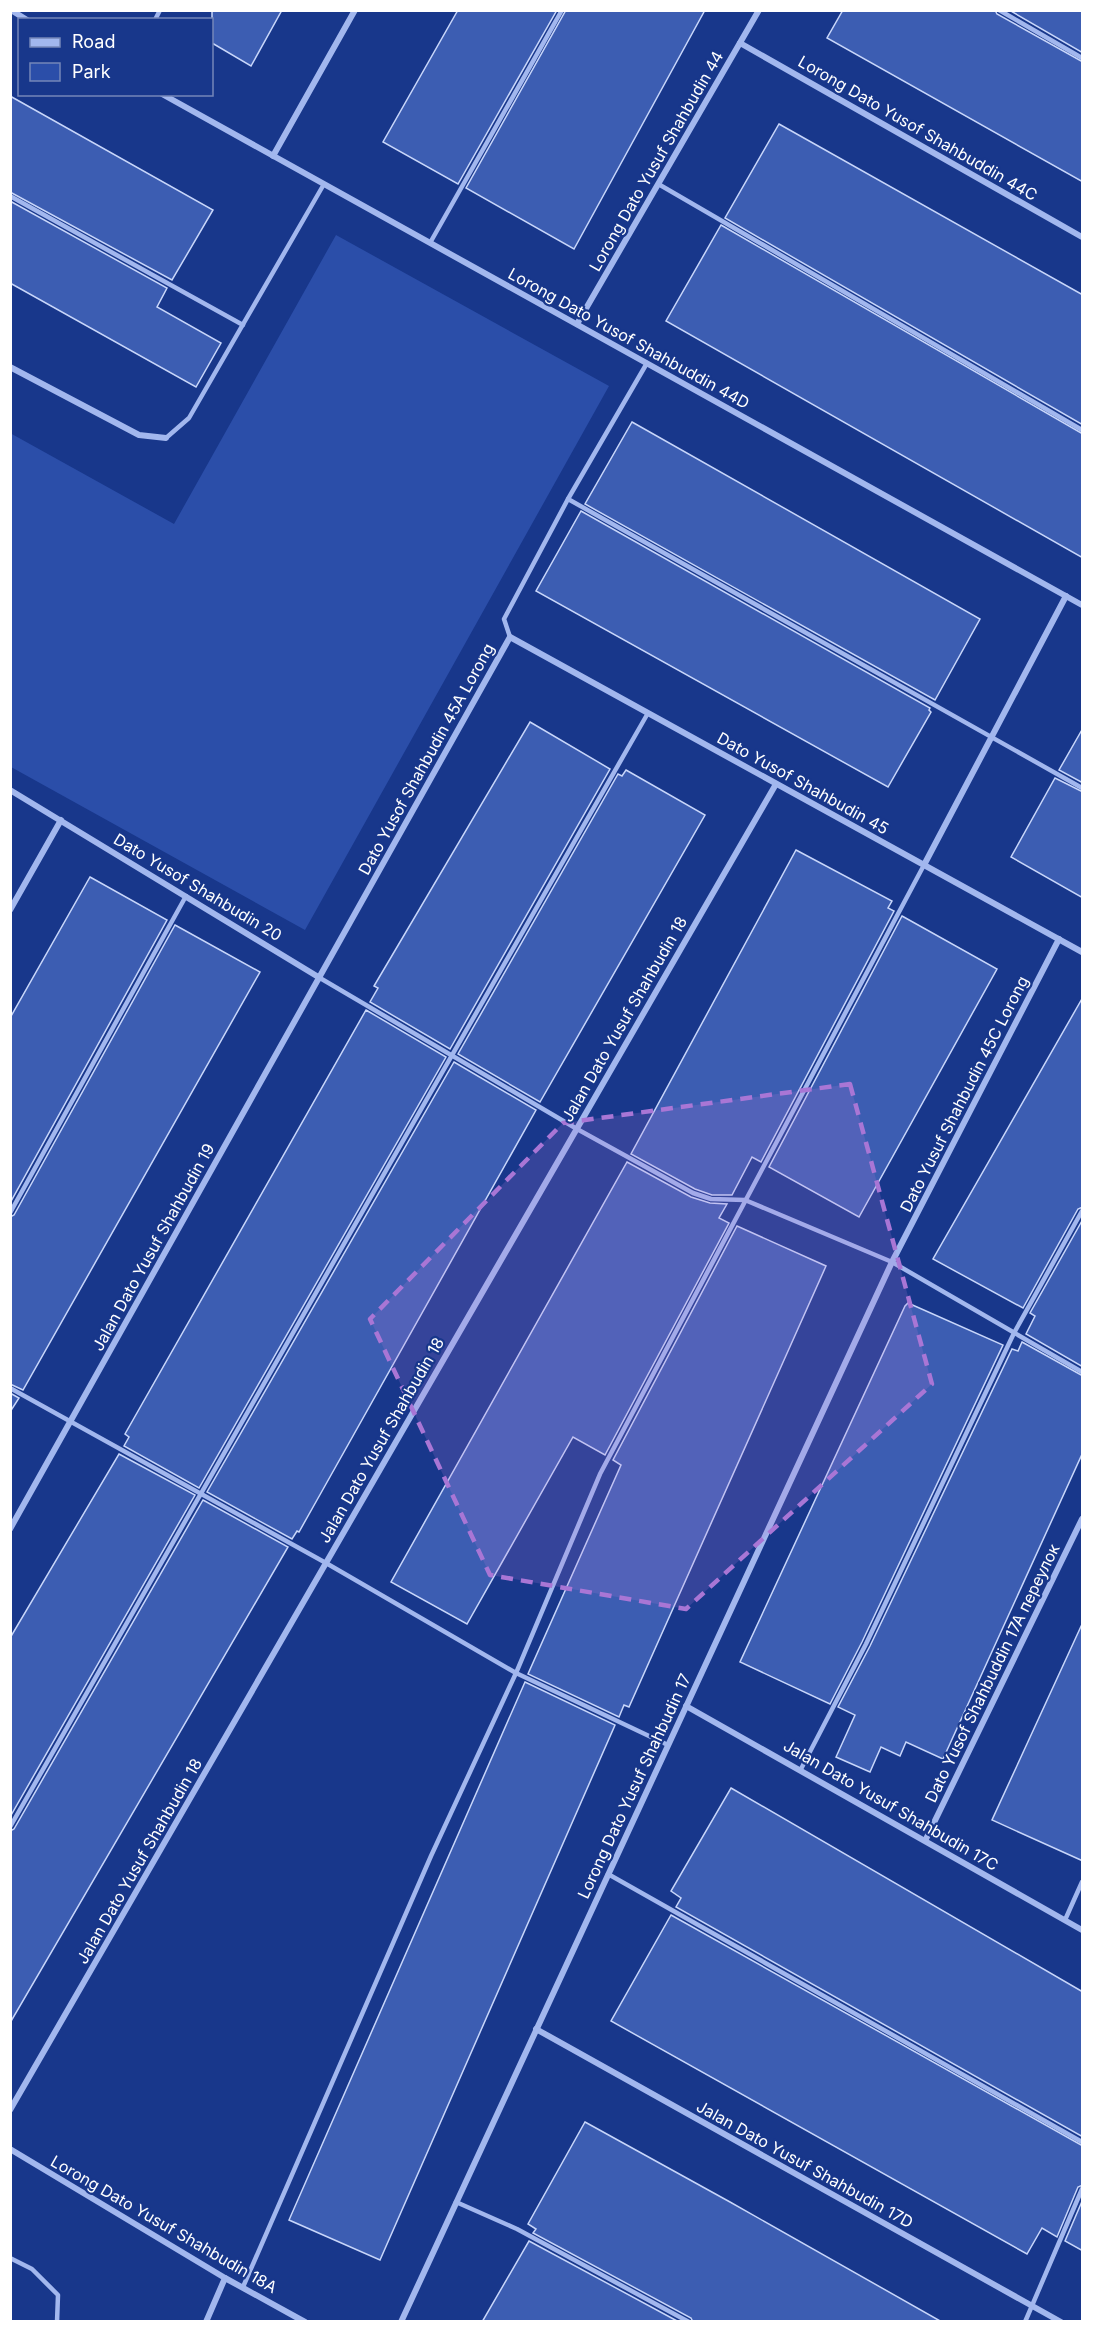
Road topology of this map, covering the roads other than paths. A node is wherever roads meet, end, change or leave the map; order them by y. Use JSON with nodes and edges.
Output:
{"nodes":[{"id":1,"x":11,"y":10,"type":"edge"},
{"id":2,"x":355,"y":10,"type":"edge"},
{"id":3,"x":562,"y":10,"type":"edge"},
{"id":4,"x":759,"y":10,"type":"edge"},
{"id":5,"x":999,"y":10,"type":"edge"},
{"id":6,"x":24,"y":18,"type":"edge"},
{"id":7,"x":740,"y":43,"type":"junction"},
{"id":8,"x":1083,"y":58,"type":"edge"},
{"id":9,"x":166,"y":96,"type":"edge"},
{"id":10,"x":273,"y":156,"type":"junction"},
{"id":11,"x":324,"y":184,"type":"junction"},
{"id":12,"x":660,"y":185,"type":"junction"},
{"id":13,"x":10,"y":196,"type":"edge"},
{"id":14,"x":1083,"y":237,"type":"edge"},
{"id":15,"x":430,"y":243,"type":"junction"},
{"id":16,"x":577,"y":324,"type":"junction"},
{"id":17,"x":243,"y":325,"type":"junction"},
{"id":18,"x":646,"y":363,"type":"junction"},
{"id":19,"x":10,"y":367,"type":"edge"},
{"id":20,"x":1083,"y":430,"type":"edge"},
{"id":21,"x":166,"y":438,"type":"joint"},
{"id":22,"x":568,"y":499,"type":"junction"},
{"id":23,"x":1066,"y":596,"type":"junction"},
{"id":24,"x":1083,"y":605,"type":"edge"},
{"id":25,"x":510,"y":637,"type":"junction"},
{"id":26,"x":648,"y":713,"type":"junction"},
{"id":27,"x":991,"y":737,"type":"junction"},
{"id":28,"x":776,"y":783,"type":"junction"},
{"id":29,"x":1083,"y":788,"type":"edge"},
{"id":30,"x":10,"y":790,"type":"edge"},
{"id":31,"x":61,"y":820,"type":"junction"},
{"id":32,"x":924,"y":865,"type":"junction"},
{"id":33,"x":186,"y":896,"type":"junction"},
{"id":34,"x":10,"y":910,"type":"edge"},
{"id":35,"x":1059,"y":939,"type":"junction"},
{"id":36,"x":1083,"y":952,"type":"edge"},
{"id":37,"x":320,"y":978,"type":"junction"},
{"id":38,"x":452,"y":1056,"type":"junction"},
{"id":39,"x":577,"y":1129,"type":"junction"},
{"id":40,"x":745,"y":1200,"type":"junction"},
{"id":41,"x":1083,"y":1211,"type":"edge"},
{"id":42,"x":10,"y":1213,"type":"edge"},
{"id":43,"x":892,"y":1262,"type":"junction"},
{"id":44,"x":1014,"y":1333,"type":"junction"},
{"id":45,"x":1083,"y":1372,"type":"edge"},
{"id":46,"x":10,"y":1388,"type":"edge"},
{"id":47,"x":71,"y":1422,"type":"junction"},
{"id":48,"x":201,"y":1494,"type":"junction"},
{"id":49,"x":1083,"y":1519,"type":"edge"},
{"id":50,"x":10,"y":1529,"type":"edge"},
{"id":51,"x":326,"y":1563,"type":"junction"},
{"id":52,"x":516,"y":1673,"type":"junction"},
{"id":53,"x":686,"y":1706,"type":"junction"},
{"id":54,"x":668,"y":1745,"type":"junction"},
{"id":55,"x":801,"y":1769,"type":"junction"},
{"id":56,"x":10,"y":1827,"type":"edge"},
{"id":57,"x":926,"y":1839,"type":"junction"},
{"id":58,"x":608,"y":1874,"type":"junction"},
{"id":59,"x":1083,"y":1882,"type":"edge"},
{"id":60,"x":1065,"y":1920,"type":"junction"},
{"id":61,"x":1083,"y":1930,"type":"edge"},
{"id":62,"x":536,"y":2029,"type":"junction"},
{"id":63,"x":10,"y":2110,"type":"edge"},
{"id":64,"x":1083,"y":2142,"type":"edge"},
{"id":65,"x":10,"y":2149,"type":"edge"},
{"id":66,"x":1083,"y":2189,"type":"edge"},
{"id":67,"x":456,"y":2202,"type":"junction"},
{"id":68,"x":10,"y":2258,"type":"edge"},
{"id":69,"x":225,"y":2278,"type":"junction"},
{"id":70,"x":243,"y":2287,"type":"junction"},
{"id":71,"x":1032,"y":2305,"type":"junction"},
{"id":72,"x":57,"y":2322,"type":"edge"},
{"id":73,"x":206,"y":2322,"type":"edge"},
{"id":74,"x":305,"y":2322,"type":"edge"},
{"id":75,"x":400,"y":2322,"type":"edge"},
{"id":76,"x":689,"y":2322,"type":"edge"},
{"id":77,"x":1025,"y":2322,"type":"edge"},
{"id":78,"x":1062,"y":2322,"type":"edge"}],
"edges":[{"from":1,"to":6,"type":"street"},
{"from":2,"to":10,"type":"street"},
{"from":3,"to":15,"type":"lane"},
{"from":4,"to":7,"type":"street","name":"Lorong Dato Yusuf Shahbudin 44"},
{"from":5,"to":8,"type":"lane"},
{"from":7,"to":12,"type":"street","name":"Lorong Dato Yusuf Shahbudin 44"},
{"from":7,"to":14,"type":"street","name":"Lorong Dato Yusof Shahbuddin 44C"},
{"from":9,"to":10,"type":"street","name":"Lorong Dato Yusof Shahbuddin 44D"},
{"from":10,"to":11,"type":"street","name":"Lorong Dato Yusof Shahbuddin 44D"},
{"from":11,"to":15,"type":"street","name":"Lorong Dato Yusof Shahbuddin 44D"},
{"from":11,"to":17,"type":"lane"},
{"from":12,"to":16,"type":"street","name":"Lorong Dato Yusuf Shahbudin 44"},
{"from":12,"to":20,"type":"lane"},
{"from":13,"to":17,"type":"lane"},
{"from":15,"to":16,"type":"street","name":"Lorong Dato Yusof Shahbuddin 44D"},
{"from":16,"to":18,"type":"street","name":"Lorong Dato Yusof Shahbuddin 44D"},
{"from":17,"to":21,"type":"lane"},
{"from":18,"to":22,"type":"lane","name":"Dato Yusof Shahbudin 45A Lorong"},
{"from":18,"to":23,"type":"street","name":"Lorong Dato Yusof Shahbuddin 44D"},
{"from":19,"to":21,"type":"street"},
{"from":22,"to":25,"type":"lane","name":"Dato Yusof Shahbudin 45A Lorong"},
{"from":22,"to":27,"type":"lane"},
{"from":23,"to":24,"type":"street","name":"Lorong Dato Yusof Shahbuddin 44D"},
{"from":23,"to":27,"type":"street"},
{"from":25,"to":26,"type":"street","name":"Dato Yusof Shahbudin 45"},
{"from":25,"to":37,"type":"street","name":"Dato Yusof Shahbudin 45A Lorong"},
{"from":26,"to":28,"type":"street","name":"Dato Yusof Shahbudin 45"},
{"from":26,"to":38,"type":"lane"},
{"from":27,"to":29,"type":"lane"},
{"from":27,"to":32,"type":"street"},
{"from":28,"to":32,"type":"street","name":"Dato Yusof Shahbudin 45"},
{"from":28,"to":39,"type":"street","name":"Jalan Dato Yusuf Shahbudin 18"},
{"from":30,"to":31,"type":"street","name":"Dato Yusof Shahbudin 20"},
{"from":31,"to":33,"type":"street","name":"Dato Yusof Shahbudin 20"},
{"from":31,"to":34,"type":"street"},
{"from":32,"to":35,"type":"street","name":"Dato Yusof Shahbudin 45"},
{"from":32,"to":40,"type":"lane"},
{"from":33,"to":37,"type":"street","name":"Dato Yusof Shahbudin 20"},
{"from":33,"to":42,"type":"lane"},
{"from":35,"to":36,"type":"street","name":"Dato Yusof Shahbudin 45"},
{"from":35,"to":43,"type":"street","name":"Dato Yusuf Shahbudin 45C Lorong"},
{"from":37,"to":38,"type":"lane"},
{"from":37,"to":47,"type":"street","name":"Jalan Dato Yusuf Shahbudin 19"},
{"from":38,"to":39,"type":"lane"},
{"from":38,"to":48,"type":"lane"},
{"from":39,"to":40,"type":"lane"},
{"from":39,"to":51,"type":"street","name":"Jalan Dato Yusuf Shahbudin 18"},
{"from":40,"to":43,"type":"lane"},
{"from":40,"to":52,"type":"lane"},
{"from":41,"to":44,"type":"lane"},
{"from":43,"to":44,"type":"lane"},
{"from":43,"to":53,"type":"street","name":"Lorong Dato Yusuf Shahbudin 17"},
{"from":44,"to":45,"type":"lane"},
{"from":44,"to":55,"type":"lane"},
{"from":46,"to":47,"type":"lane"},
{"from":47,"to":48,"type":"lane"},
{"from":47,"to":50,"type":"street","name":"Jalan Dato Yusuf Shahbudin 19"},
{"from":48,"to":51,"type":"lane"},
{"from":48,"to":56,"type":"lane"},
{"from":49,"to":57,"type":"street","name":"Dato Yusof Shahbuddin 17A переулок"},
{"from":51,"to":52,"type":"lane"},
{"from":51,"to":63,"type":"street","name":"Jalan Dato Yusuf Shahbudin 18"},
{"from":52,"to":54,"type":"lane"},
{"from":52,"to":70,"type":"lane"},
{"from":53,"to":54,"type":"street","name":"Lorong Dato Yusuf Shahbudin 17"},
{"from":53,"to":55,"type":"street","name":"Jalan Dato Yusuf Shahbudin 17C"},
{"from":54,"to":58,"type":"street","name":"Lorong Dato Yusuf Shahbudin 17"},
{"from":55,"to":57,"type":"street","name":"Jalan Dato Yusuf Shahbudin 17C"},
{"from":57,"to":60,"type":"street","name":"Jalan Dato Yusuf Shahbudin 17C"},
{"from":58,"to":62,"type":"street","name":"Lorong Dato Yusuf Shahbudin 17"},
{"from":58,"to":64,"type":"lane"},
{"from":59,"to":60,"type":"lane"},
{"from":60,"to":61,"type":"street","name":"Jalan Dato Yusuf Shahbudin 17C"},
{"from":62,"to":67,"type":"street","name":"Lorong Dato Yusuf Shahbudin 17"},
{"from":62,"to":71,"type":"street","name":"Jalan Dato Yusuf Shahbudin 17D"},
{"from":65,"to":69,"type":"street","name":"Lorong Dato Yusuf Shahbudin 18A"},
{"from":66,"to":71,"type":"lane"},
{"from":67,"to":75,"type":"street","name":"Lorong Dato Yusuf Shahbudin 17"},
{"from":67,"to":76,"type":"lane"},
{"from":68,"to":72,"type":"lane"},
{"from":69,"to":70,"type":"street","name":"Lorong Dato Yusuf Shahbudin 18A"},
{"from":69,"to":73,"type":"street"},
{"from":70,"to":74,"type":"street","name":"Lorong Dato Yusuf Shahbudin 18A"},
{"from":71,"to":77,"type":"lane"},
{"from":71,"to":78,"type":"street","name":"Jalan Dato Yusuf Shahbudin 17D"}]}
